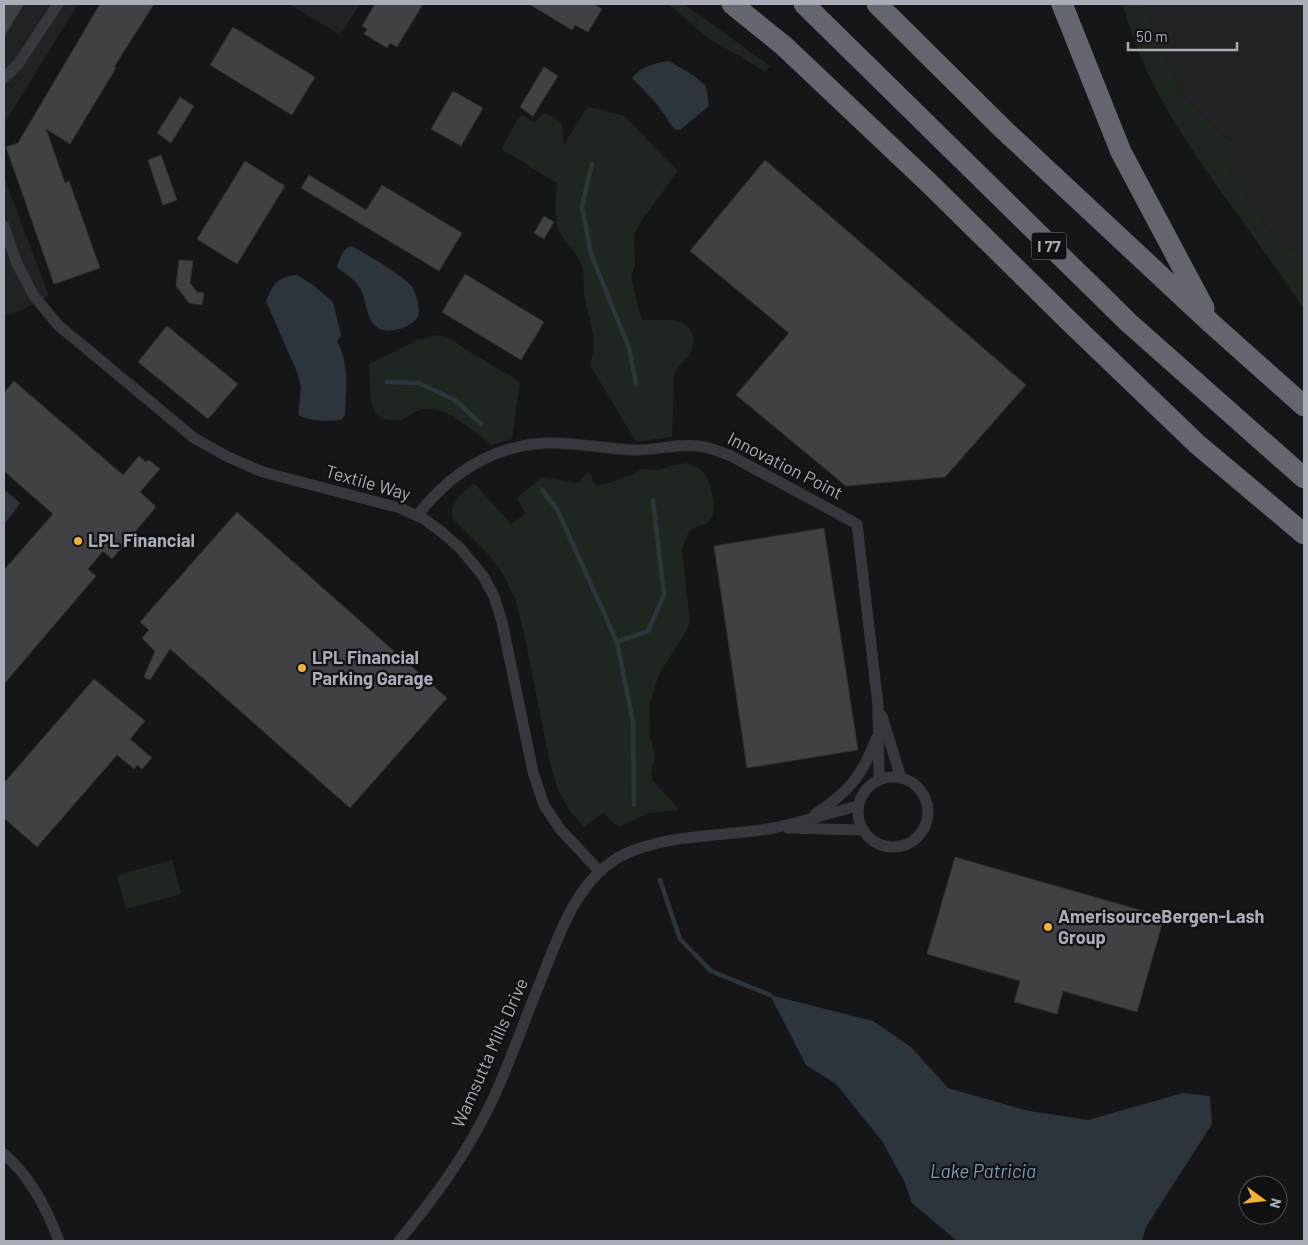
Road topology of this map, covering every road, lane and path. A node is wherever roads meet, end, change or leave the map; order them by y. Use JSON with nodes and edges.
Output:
{"nodes":[{"id":1,"x":58,"y":4,"type":"edge"},
{"id":2,"x":732,"y":4,"type":"edge"},
{"id":3,"x":804,"y":4,"type":"edge"},
{"id":4,"x":877,"y":4,"type":"edge"},
{"id":5,"x":1062,"y":4,"type":"edge"},
{"id":6,"x":4,"y":78,"type":"edge"},
{"id":7,"x":4,"y":226,"type":"edge"},
{"id":8,"x":1212,"y":324,"type":"junction"},
{"id":9,"x":1304,"y":406,"type":"edge"},
{"id":10,"x":1304,"y":478,"type":"edge"},
{"id":11,"x":417,"y":516,"type":"junction"},
{"id":12,"x":1304,"y":534,"type":"edge"},
{"id":13,"x":878,"y":705,"type":"junction"},
{"id":14,"x":878,"y":733,"type":"junction"},
{"id":15,"x":901,"y":778,"type":"junction"},
{"id":16,"x":879,"y":780,"type":"junction"},
{"id":17,"x":858,"y":806,"type":"junction"},
{"id":18,"x":808,"y":819,"type":"junction"},
{"id":19,"x":773,"y":828,"type":"junction"},
{"id":20,"x":862,"y":830,"type":"junction"},
{"id":21,"x":600,"y":872,"type":"junction"},
{"id":22,"x":4,"y":1154,"type":"edge"},
{"id":23,"x":59,"y":1241,"type":"edge"},
{"id":24,"x":399,"y":1241,"type":"edge"}],
"edges":[{"from":1,"to":6,"type":"street"},
{"from":2,"to":12,"type":"highway"},
{"from":3,"to":10,"type":"highway","number":"I 77"},
{"from":4,"to":8,"type":"highway"},
{"from":5,"to":8,"type":"highway"},
{"from":7,"to":11,"type":"street","name":"Textile Way"},
{"from":8,"to":9,"type":"highway"},
{"from":11,"to":13,"type":"street","name":"Innovation Point"},
{"from":11,"to":21,"type":"street","name":"Textile Way"},
{"from":13,"to":14,"type":"street","name":"Innovation Point"},
{"from":13,"to":15,"type":"street","name":"Innovation Point"},
{"from":14,"to":16,"type":"street","name":"Innovation Point"},
{"from":14,"to":18,"type":"street"},
{"from":15,"to":16,"type":"street"},
{"from":15,"to":20,"type":"street"},
{"from":16,"to":17,"type":"street"},
{"from":17,"to":18,"type":"street"},
{"from":17,"to":20,"type":"street"},
{"from":18,"to":19,"type":"street"},
{"from":19,"to":20,"type":"street"},
{"from":19,"to":21,"type":"street"},
{"from":21,"to":24,"type":"street","name":"Wamsutta Mills Drive"},
{"from":22,"to":23,"type":"street"}]}
